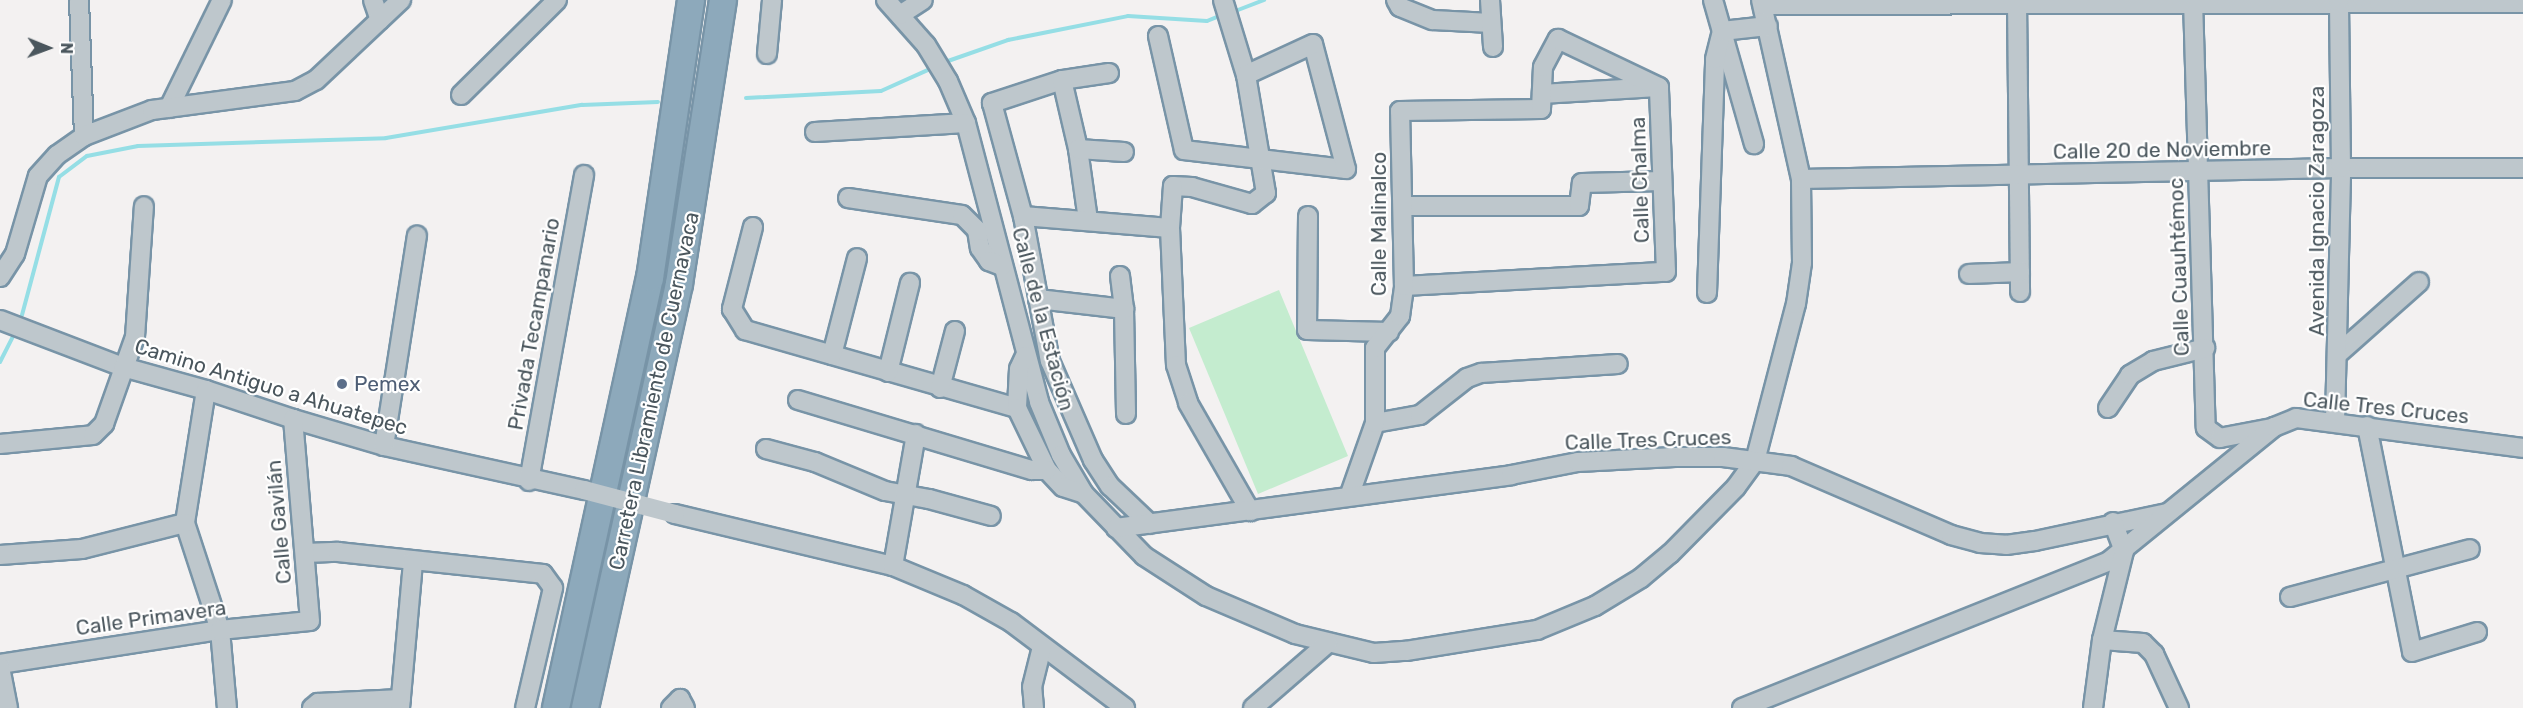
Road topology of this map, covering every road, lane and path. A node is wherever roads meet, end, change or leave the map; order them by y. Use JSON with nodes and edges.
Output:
{"nodes":[{"id":1,"x":79,"y":0,"type":"edge"},
{"id":2,"x":222,"y":0,"type":"edge"},
{"id":3,"x":372,"y":0,"type":"edge"},
{"id":4,"x":401,"y":0,"type":"edge"},
{"id":5,"x":691,"y":0,"type":"edge"},
{"id":6,"x":723,"y":0,"type":"edge"},
{"id":7,"x":772,"y":0,"type":"edge"},
{"id":8,"x":886,"y":0,"type":"edge"},
{"id":9,"x":924,"y":0,"type":"edge"},
{"id":10,"x":1223,"y":0,"type":"edge"},
{"id":11,"x":1396,"y":0,"type":"edge"},
{"id":12,"x":1490,"y":0,"type":"edge"},
{"id":13,"x":1713,"y":0,"type":"edge"},
{"id":14,"x":2339,"y":1,"type":"edge"},
{"id":15,"x":1762,"y":2,"type":"edge"},
{"id":16,"x":1829,"y":2,"type":"edge"},
{"id":17,"x":2017,"y":2,"type":"edge"},
{"id":18,"x":2194,"y":2,"type":"edge"},
{"id":19,"x":549,"y":3,"type":"edge"},
{"id":20,"x":2523,"y":3,"type":"edge"},
{"id":21,"x":900,"y":15,"type":"junction"},
{"id":22,"x":380,"y":20,"type":"junction"},
{"id":23,"x":1491,"y":23,"type":"junction"},
{"id":24,"x":1768,"y":26,"type":"junction"},
{"id":25,"x":1722,"y":31,"type":"junction"},
{"id":26,"x":1158,"y":36,"type":"dead end"},
{"id":27,"x":1493,"y":47,"type":"dead end"},
{"id":28,"x":766,"y":54,"type":"dead end"},
{"id":29,"x":1109,"y":73,"type":"dead end"},
{"id":30,"x":1246,"y":75,"type":"junction"},
{"id":31,"x":1062,"y":80,"type":"junction"},
{"id":32,"x":1659,"y":87,"type":"junction"},
{"id":33,"x":1542,"y":94,"type":"junction"},
{"id":34,"x":461,"y":95,"type":"dead end"},
{"id":35,"x":169,"y":108,"type":"junction"},
{"id":36,"x":966,"y":123,"type":"junction"},
{"id":37,"x":815,"y":132,"type":"dead end"},
{"id":38,"x":84,"y":136,"type":"junction"},
{"id":39,"x":1754,"y":144,"type":"dead end"},
{"id":40,"x":1078,"y":149,"type":"junction"},
{"id":41,"x":1124,"y":152,"type":"dead end"},
{"id":42,"x":1263,"y":159,"type":"junction"},
{"id":43,"x":2341,"y":168,"type":"junction"},
{"id":44,"x":2523,"y":168,"type":"edge"},
{"id":45,"x":2199,"y":173,"type":"junction"},
{"id":46,"x":584,"y":175,"type":"dead end"},
{"id":47,"x":2020,"y":176,"type":"junction"},
{"id":48,"x":1801,"y":179,"type":"junction"},
{"id":49,"x":1662,"y":181,"type":"junction"},
{"id":50,"x":848,"y":198,"type":"dead end"},
{"id":51,"x":144,"y":206,"type":"dead end"},
{"id":52,"x":1403,"y":206,"type":"junction"},
{"id":53,"x":1023,"y":216,"type":"junction"},
{"id":54,"x":1308,"y":216,"type":"dead end"},
{"id":55,"x":1088,"y":220,"type":"junction"},
{"id":56,"x":753,"y":227,"type":"dead end"},
{"id":57,"x":1170,"y":228,"type":"junction"},
{"id":58,"x":417,"y":237,"type":"dead end"},
{"id":59,"x":857,"y":258,"type":"dead end"},
{"id":60,"x":1002,"y":266,"type":"junction"},
{"id":61,"x":2020,"y":272,"type":"junction"},
{"id":62,"x":1969,"y":274,"type":"dead end"},
{"id":63,"x":1120,"y":276,"type":"dead end"},
{"id":64,"x":0,"y":277,"type":"edge"},
{"id":65,"x":2419,"y":282,"type":"dead end"},
{"id":66,"x":910,"y":283,"type":"dead end"},
{"id":67,"x":1404,"y":286,"type":"junction"},
{"id":68,"x":2020,"y":292,"type":"dead end"},
{"id":69,"x":1707,"y":293,"type":"dead end"},
{"id":70,"x":1038,"y":299,"type":"junction"},
{"id":71,"x":1124,"y":309,"type":"junction"},
{"id":72,"x":0,"y":320,"type":"edge"},
{"id":73,"x":955,"y":331,"type":"dead end"},
{"id":74,"x":1389,"y":332,"type":"junction"},
{"id":75,"x":2205,"y":348,"type":"junction"},
{"id":76,"x":2339,"y":353,"type":"junction"},
{"id":77,"x":1025,"y":354,"type":"junction"},
{"id":78,"x":832,"y":355,"type":"junction"},
{"id":79,"x":1618,"y":364,"type":"dead end"},
{"id":80,"x":123,"y":367,"type":"junction"},
{"id":81,"x":888,"y":372,"type":"junction"},
{"id":82,"x":940,"y":388,"type":"junction"},
{"id":83,"x":206,"y":390,"type":"junction"},
{"id":84,"x":798,"y":400,"type":"dead end"},
{"id":85,"x":1017,"y":408,"type":"junction"},
{"id":86,"x":2108,"y":408,"type":"dead end"},
{"id":87,"x":1126,"y":414,"type":"dead end"},
{"id":88,"x":292,"y":419,"type":"junction"},
{"id":89,"x":2335,"y":421,"type":"junction"},
{"id":90,"x":1375,"y":423,"type":"junction"},
{"id":91,"x":2367,"y":426,"type":"junction"},
{"id":92,"x":2274,"y":428,"type":"junction"},
{"id":93,"x":916,"y":434,"type":"junction"},
{"id":94,"x":2234,"y":435,"type":"junction"},
{"id":95,"x":0,"y":444,"type":"edge"},
{"id":96,"x":384,"y":446,"type":"junction"},
{"id":97,"x":766,"y":448,"type":"dead end"},
{"id":98,"x":2523,"y":448,"type":"edge"},
{"id":99,"x":2244,"y":452,"type":"junction"},
{"id":100,"x":1755,"y":461,"type":"junction"},
{"id":101,"x":1047,"y":470,"type":"junction"},
{"id":102,"x":529,"y":481,"type":"junction"},
{"id":103,"x":1084,"y":494,"type":"junction"},
{"id":104,"x":1350,"y":494,"type":"junction"},
{"id":105,"x":904,"y":496,"type":"junction"},
{"id":106,"x":1250,"y":511,"type":"junction"},
{"id":107,"x":2167,"y":513,"type":"junction"},
{"id":108,"x":991,"y":516,"type":"dead end"},
{"id":109,"x":2113,"y":522,"type":"junction"},
{"id":110,"x":185,"y":523,"type":"junction"},
{"id":111,"x":1150,"y":524,"type":"junction"},
{"id":112,"x":1116,"y":528,"type":"junction"},
{"id":113,"x":2470,"y":549,"type":"dead end"},
{"id":114,"x":2124,"y":551,"type":"junction"},
{"id":115,"x":305,"y":553,"type":"junction"},
{"id":116,"x":0,"y":555,"type":"edge"},
{"id":117,"x":413,"y":561,"type":"junction"},
{"id":118,"x":893,"y":566,"type":"junction"},
{"id":119,"x":2396,"y":568,"type":"junction"},
{"id":120,"x":2290,"y":597,"type":"dead end"},
{"id":121,"x":310,"y":621,"type":"joint"},
{"id":122,"x":220,"y":630,"type":"junction"},
{"id":123,"x":2477,"y":632,"type":"dead end"},
{"id":124,"x":2102,"y":640,"type":"junction"},
{"id":125,"x":1328,"y":643,"type":"junction"},
{"id":126,"x":1042,"y":647,"type":"junction"},
{"id":127,"x":0,"y":665,"type":"edge"},
{"id":128,"x":401,"y":704,"type":"edge"},
{"id":129,"x":9,"y":708,"type":"edge"},
{"id":130,"x":227,"y":708,"type":"edge"},
{"id":131,"x":312,"y":708,"type":"edge"},
{"id":132,"x":525,"y":708,"type":"edge"},
{"id":133,"x":556,"y":708,"type":"edge"},
{"id":134,"x":585,"y":708,"type":"edge"},
{"id":135,"x":671,"y":708,"type":"edge"},
{"id":136,"x":685,"y":708,"type":"edge"},
{"id":137,"x":1034,"y":708,"type":"edge"},
{"id":138,"x":1125,"y":708,"type":"edge"},
{"id":139,"x":1253,"y":708,"type":"edge"},
{"id":140,"x":1742,"y":708,"type":"edge"},
{"id":141,"x":2093,"y":708,"type":"edge"},
{"id":142,"x":2179,"y":708,"type":"edge"}],
"edges":[{"from":1,"to":38,"type":"street"},
{"from":2,"to":35,"type":"street"},
{"from":3,"to":22,"type":"street"},
{"from":4,"to":22,"type":"street"},
{"from":5,"to":133,"type":"highway","name":"Carretera Libramiento de Cuernavaca"},
{"from":6,"to":134,"type":"highway","name":"Carretera Libramiento de Cuernavaca"},
{"from":7,"to":28,"type":"street"},
{"from":8,"to":21,"type":"street","name":"Calle de la Estación"},
{"from":9,"to":21,"type":"street"},
{"from":10,"to":30,"type":"street"},
{"from":11,"to":23,"type":"street"},
{"from":12,"to":23,"type":"street"},
{"from":13,"to":25,"type":"street"},
{"from":14,"to":18,"type":"street"},
{"from":14,"to":20,"type":"street"},
{"from":14,"to":43,"type":"street","name":"Avenida Ignacio Zaragoza"},
{"from":15,"to":16,"type":"street"},
{"from":15,"to":24,"type":"street","name":"Calle de la Estación"},
{"from":16,"to":17,"type":"street"},
{"from":17,"to":18,"type":"street"},
{"from":17,"to":47,"type":"street"},
{"from":18,"to":45,"type":"street","name":"Calle Cuauhtémoc"},
{"from":19,"to":34,"type":"street"},
{"from":21,"to":36,"type":"street","name":"Calle de la Estación"},
{"from":22,"to":35,"type":"street"},
{"from":23,"to":27,"type":"street"},
{"from":24,"to":25,"type":"street"},
{"from":24,"to":48,"type":"street","name":"Calle de la Estación"},
{"from":25,"to":39,"type":"street"},
{"from":25,"to":69,"type":"street"},
{"from":26,"to":42,"type":"street"},
{"from":29,"to":31,"type":"street"},
{"from":30,"to":42,"type":"street"},
{"from":30,"to":42,"type":"street"},
{"from":31,"to":40,"type":"street"},
{"from":31,"to":53,"type":"street"},
{"from":32,"to":33,"type":"street"},
{"from":32,"to":33,"type":"street"},
{"from":32,"to":49,"type":"street","name":"Calle Chalma"},
{"from":33,"to":52,"type":"street","name":"Calle Malinalco"},
{"from":35,"to":38,"type":"street"},
{"from":36,"to":37,"type":"street"},
{"from":36,"to":60,"type":"street","name":"Calle de la Estación"},
{"from":38,"to":64,"type":"street"},
{"from":40,"to":41,"type":"street"},
{"from":40,"to":55,"type":"street"},
{"from":42,"to":57,"type":"street"},
{"from":43,"to":44,"type":"street","name":"Calle 20 de Noviembre"},
{"from":43,"to":45,"type":"street","name":"Calle 20 de Noviembre"},
{"from":43,"to":76,"type":"street","name":"Avenida Ignacio Zaragoza"},
{"from":45,"to":47,"type":"street","name":"Calle 20 de Noviembre"},
{"from":45,"to":75,"type":"street","name":"Calle Cuauhtémoc"},
{"from":46,"to":102,"type":"street","name":"Privada Tecampanario"},
{"from":47,"to":48,"type":"street","name":"Calle 20 de Noviembre"},
{"from":47,"to":61,"type":"street"},
{"from":48,"to":100,"type":"street","name":"Calle de la Estación"},
{"from":49,"to":52,"type":"street"},
{"from":49,"to":67,"type":"street","name":"Calle Chalma"},
{"from":50,"to":60,"type":"street"},
{"from":51,"to":80,"type":"street"},
{"from":52,"to":67,"type":"street","name":"Calle Malinalco"},
{"from":53,"to":55,"type":"street"},
{"from":53,"to":70,"type":"street"},
{"from":54,"to":74,"type":"street"},
{"from":55,"to":57,"type":"street"},
{"from":56,"to":78,"type":"street"},
{"from":57,"to":106,"type":"street"},
{"from":58,"to":96,"type":"street"},
{"from":59,"to":78,"type":"street"},
{"from":60,"to":77,"type":"street","name":"Calle de la Estación"},
{"from":61,"to":62,"type":"street"},
{"from":61,"to":68,"type":"street"},
{"from":63,"to":71,"type":"street"},
{"from":65,"to":76,"type":"street"},
{"from":66,"to":81,"type":"street"},
{"from":67,"to":74,"type":"street","name":"Calle Malinalco"},
{"from":70,"to":71,"type":"street"},
{"from":70,"to":111,"type":"street"},
{"from":71,"to":87,"type":"street"},
{"from":72,"to":80,"type":"street","name":"Camino Antiguo a Ahuatepec"},
{"from":73,"to":82,"type":"street"},
{"from":74,"to":90,"type":"street","name":"Calle Malinalco"},
{"from":75,"to":86,"type":"street"},
{"from":75,"to":94,"type":"street","name":"Calle Cuauhtémoc"},
{"from":76,"to":89,"type":"street","name":"Avenida Ignacio Zaragoza"},
{"from":77,"to":85,"type":"street"},
{"from":77,"to":103,"type":"street","name":"Calle de la Estación"},
{"from":78,"to":81,"type":"street"},
{"from":79,"to":90,"type":"street"},
{"from":80,"to":83,"type":"street","name":"Camino Antiguo a Ahuatepec"},
{"from":80,"to":95,"type":"street"},
{"from":81,"to":82,"type":"street"},
{"from":82,"to":85,"type":"street"},
{"from":83,"to":88,"type":"street","name":"Camino Antiguo a Ahuatepec"},
{"from":83,"to":110,"type":"street"},
{"from":84,"to":93,"type":"street"},
{"from":85,"to":101,"type":"street"},
{"from":88,"to":96,"type":"street","name":"Camino Antiguo a Ahuatepec"},
{"from":88,"to":115,"type":"street","name":"Calle Gavilán"},
{"from":89,"to":91,"type":"street","name":"Calle Tres Cruces"},
{"from":89,"to":92,"type":"street","name":"Calle Tres Cruces"},
{"from":90,"to":104,"type":"street","name":"Calle Malinalco"},
{"from":91,"to":98,"type":"street","name":"Calle Tres Cruces"},
{"from":91,"to":119,"type":"street"},
{"from":92,"to":94,"type":"street","name":"Calle Cuauhtémoc"},
{"from":92,"to":99,"type":"street","name":"Calle Tres Cruces"},
{"from":93,"to":101,"type":"street"},
{"from":93,"to":105,"type":"street"},
{"from":94,"to":99,"type":"street"},
{"from":96,"to":102,"type":"street","name":"Camino Antiguo a Ahuatepec"},
{"from":97,"to":105,"type":"street"},
{"from":99,"to":107,"type":"street","name":"Calle Tres Cruces"},
{"from":100,"to":104,"type":"street","name":"Calle Tres Cruces"},
{"from":100,"to":109,"type":"street","name":"Calle Tres Cruces"},
{"from":100,"to":125,"type":"street","name":"Calle de la Estación"},
{"from":101,"to":103,"type":"street"},
{"from":102,"to":118,"type":"street","name":"Camino Antiguo a Ahuatepec","bridge":true},
{"from":103,"to":112,"type":"street","name":"Calle de la Estación"},
{"from":104,"to":106,"type":"street","name":"Calle Tres Cruces"},
{"from":105,"to":108,"type":"street"},
{"from":105,"to":118,"type":"street"},
{"from":106,"to":111,"type":"street","name":"Calle Tres Cruces"},
{"from":107,"to":109,"type":"street","name":"Calle Tres Cruces"},
{"from":107,"to":114,"type":"street","name":"Calle Tres Cruces"},
{"from":109,"to":114,"type":"street"},
{"from":110,"to":116,"type":"street"},
{"from":110,"to":122,"type":"street"},
{"from":111,"to":112,"type":"street","name":"Calle Tres Cruces"},
{"from":112,"to":125,"type":"street","name":"Calle de la Estación"},
{"from":113,"to":119,"type":"street"},
{"from":114,"to":124,"type":"street"},
{"from":114,"to":140,"type":"street","name":"Calle Tres Cruces"},
{"from":115,"to":117,"type":"street"},
{"from":115,"to":121,"type":"street","name":"Calle Gavilán"},
{"from":117,"to":128,"type":"street"},
{"from":117,"to":132,"type":"street"},
{"from":118,"to":126,"type":"street","name":"Camino Antiguo a Ahuatepec"},
{"from":119,"to":120,"type":"street"},
{"from":119,"to":123,"type":"street"},
{"from":121,"to":122,"type":"street","name":"Calle Primavera"},
{"from":122,"to":127,"type":"street","name":"Calle Primavera"},
{"from":122,"to":130,"type":"street"},
{"from":124,"to":141,"type":"street"},
{"from":124,"to":142,"type":"street"},
{"from":125,"to":139,"type":"street"},
{"from":126,"to":137,"type":"street"},
{"from":126,"to":138,"type":"street","name":"Camino Antiguo a Ahuatepec"},
{"from":127,"to":129,"type":"street","name":"Calle Primavera"},
{"from":128,"to":131,"type":"street"},
{"from":135,"to":136,"type":"street"}]}
